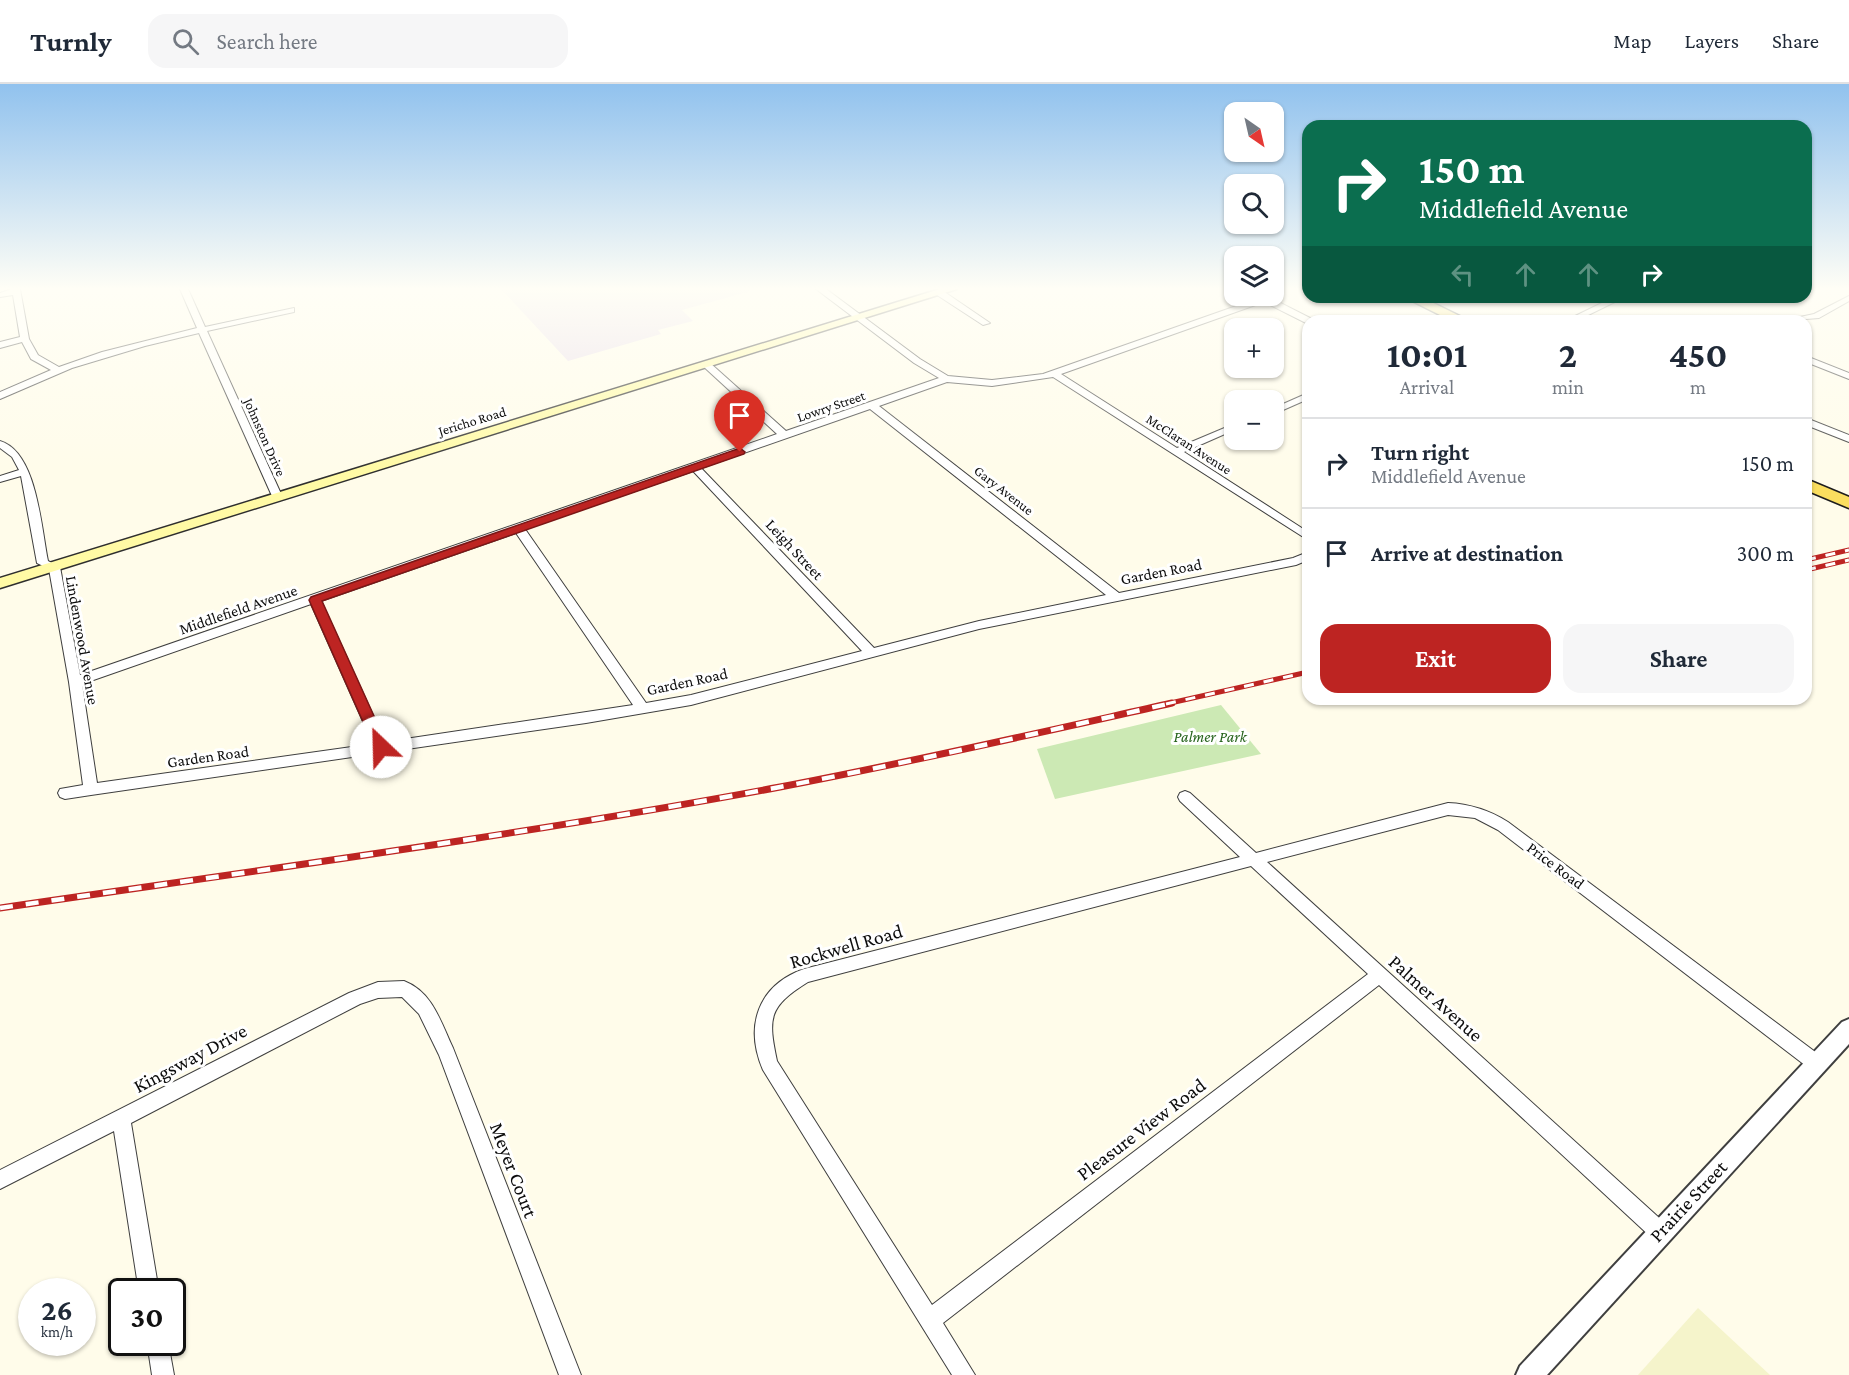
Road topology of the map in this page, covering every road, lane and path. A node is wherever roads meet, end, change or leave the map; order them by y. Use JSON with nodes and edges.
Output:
{"nodes":[{"id":1,"x":30,"y":349,"type":"edge"},
{"id":2,"x":127,"y":349,"type":"edge"},
{"id":3,"x":210,"y":349,"type":"edge"},
{"id":4,"x":758,"y":349,"type":"edge"},
{"id":5,"x":901,"y":349,"type":"edge"},
{"id":6,"x":1122,"y":349,"type":"edge"},
{"id":7,"x":1812,"y":361,"type":"edge"},
{"id":8,"x":707,"y":365,"type":"junction"},
{"id":9,"x":56,"y":369,"type":"junction"},
{"id":10,"x":1055,"y":374,"type":"junction"},
{"id":11,"x":1849,"y":376,"type":"edge"},
{"id":12,"x":946,"y":379,"type":"junction"},
{"id":13,"x":0,"y":396,"type":"edge"},
{"id":14,"x":1302,"y":399,"type":"edge"},
{"id":15,"x":873,"y":406,"type":"junction"},
{"id":16,"x":1284,"y":407,"type":"edge"},
{"id":17,"x":1812,"y":424,"type":"edge"},
{"id":18,"x":1224,"y":431,"type":"edge"},
{"id":19,"x":784,"y":436,"type":"junction"},
{"id":20,"x":1849,"y":439,"type":"edge"},
{"id":21,"x":0,"y":444,"type":"edge"},
{"id":22,"x":1176,"y":452,"type":"junction"},
{"id":23,"x":695,"y":467,"type":"junction"},
{"id":24,"x":25,"y":472,"type":"junction"},
{"id":25,"x":1812,"y":477,"type":"edge"},
{"id":26,"x":0,"y":479,"type":"edge"},
{"id":27,"x":1812,"y":487,"type":"edge"},
{"id":28,"x":1849,"y":493,"type":"edge"},
{"id":29,"x":277,"y":496,"type":"junction"},
{"id":30,"x":1849,"y":503,"type":"edge"},
{"id":31,"x":519,"y":529,"type":"junction"},
{"id":32,"x":1302,"y":533,"type":"edge"},
{"id":33,"x":1302,"y":557,"type":"edge"},
{"id":34,"x":54,"y":567,"type":"junction"},
{"id":35,"x":0,"y":583,"type":"edge"},
{"id":36,"x":1116,"y":597,"type":"junction"},
{"id":37,"x":315,"y":600,"type":"junction"},
{"id":38,"x":870,"y":652,"type":"junction"},
{"id":39,"x":75,"y":682,"type":"junction"},
{"id":40,"x":642,"y":708,"type":"junction"},
{"id":41,"x":381,"y":747,"type":"junction"},
{"id":42,"x":91,"y":790,"type":"junction"},
{"id":43,"x":65,"y":793,"type":"dead end"},
{"id":44,"x":1185,"y":797,"type":"dead end"},
{"id":45,"x":1253,"y":860,"type":"junction"},
{"id":46,"x":1379,"y":975,"type":"junction"},
{"id":47,"x":404,"y":989,"type":"joint"},
{"id":48,"x":1849,"y":1029,"type":"edge"},
{"id":49,"x":1816,"y":1062,"type":"junction"},
{"id":50,"x":121,"y":1119,"type":"junction"},
{"id":51,"x":0,"y":1180,"type":"edge"},
{"id":52,"x":1660,"y":1232,"type":"junction"},
{"id":53,"x":147,"y":1278,"type":"edge"},
{"id":54,"x":930,"y":1320,"type":"junction"},
{"id":55,"x":160,"y":1356,"type":"edge"},
{"id":56,"x":163,"y":1375,"type":"edge"},
{"id":57,"x":570,"y":1375,"type":"edge"},
{"id":58,"x":964,"y":1375,"type":"edge"},
{"id":59,"x":1529,"y":1375,"type":"edge"}],
"edges":[{"from":1,"to":9,"type":"street"},
{"from":2,"to":9,"type":"street"},
{"from":3,"to":29,"type":"street","name":"Johnston Drive"},
{"from":4,"to":8,"type":"main road","name":"Jericho Road"},
{"from":5,"to":12,"type":"street"},
{"from":6,"to":10,"type":"street","name":"Lowry Street"},
{"from":7,"to":11,"type":"street"},
{"from":8,"to":19,"type":"street"},
{"from":8,"to":29,"type":"main road","name":"Jericho Road"},
{"from":9,"to":13,"type":"street"},
{"from":10,"to":12,"type":"street","name":"Lowry Street"},
{"from":10,"to":22,"type":"street","name":"McClaran Avenue"},
{"from":12,"to":15,"type":"street","name":"Lowry Street"},
{"from":14,"to":16,"type":"street"},
{"from":15,"to":19,"type":"street","name":"Lowry Street"},
{"from":15,"to":36,"type":"street","name":"Gary Avenue"},
{"from":17,"to":20,"type":"street"},
{"from":18,"to":22,"type":"street"},
{"from":19,"to":23,"type":"street","name":"Middlefield Avenue"},
{"from":21,"to":24,"type":"street","name":"Lindenwood Avenue"},
{"from":22,"to":32,"type":"street","name":"McClaran Avenue"},
{"from":23,"to":31,"type":"street","name":"Middlefield Avenue"},
{"from":23,"to":38,"type":"street","name":"Leigh Street"},
{"from":24,"to":26,"type":"street"},
{"from":24,"to":34,"type":"street","name":"Lindenwood Avenue"},
{"from":25,"to":28,"type":"main road"},
{"from":27,"to":30,"type":"main road"},
{"from":29,"to":34,"type":"main road","name":"Jericho Road"},
{"from":31,"to":37,"type":"street","name":"Middlefield Avenue"},
{"from":31,"to":40,"type":"street"},
{"from":33,"to":36,"type":"street","name":"Garden Road"},
{"from":34,"to":35,"type":"main road","name":"Jericho Road"},
{"from":34,"to":39,"type":"street","name":"Lindenwood Avenue"},
{"from":36,"to":38,"type":"street","name":"Garden Road"},
{"from":37,"to":39,"type":"street","name":"Middlefield Avenue"},
{"from":37,"to":41,"type":"street"},
{"from":38,"to":40,"type":"street","name":"Garden Road"},
{"from":39,"to":42,"type":"street","name":"Lindenwood Avenue"},
{"from":40,"to":41,"type":"street","name":"Garden Road"},
{"from":41,"to":42,"type":"street","name":"Garden Road"},
{"from":42,"to":43,"type":"street","name":"Garden Road"},
{"from":44,"to":45,"type":"street","name":"Palmer Avenue"},
{"from":45,"to":46,"type":"street","name":"Palmer Avenue"},
{"from":45,"to":49,"type":"street","name":"Price Road"},
{"from":45,"to":54,"type":"street","name":"Rockwell Road"},
{"from":46,"to":52,"type":"street","name":"Palmer Avenue"},
{"from":46,"to":54,"type":"street","name":"Pleasure View Road"},
{"from":47,"to":50,"type":"street","name":"Kingsway Drive"},
{"from":47,"to":57,"type":"street","name":"Meyer Court"},
{"from":48,"to":49,"type":"street","name":"Prairie Street"},
{"from":49,"to":52,"type":"street","name":"Prairie Street"},
{"from":50,"to":51,"type":"street","name":"Kingsway Drive"},
{"from":50,"to":53,"type":"street"},
{"from":52,"to":59,"type":"street","name":"Prairie Street"},
{"from":54,"to":58,"type":"street","name":"Rockwell Road"},
{"from":55,"to":56,"type":"street"}]}
